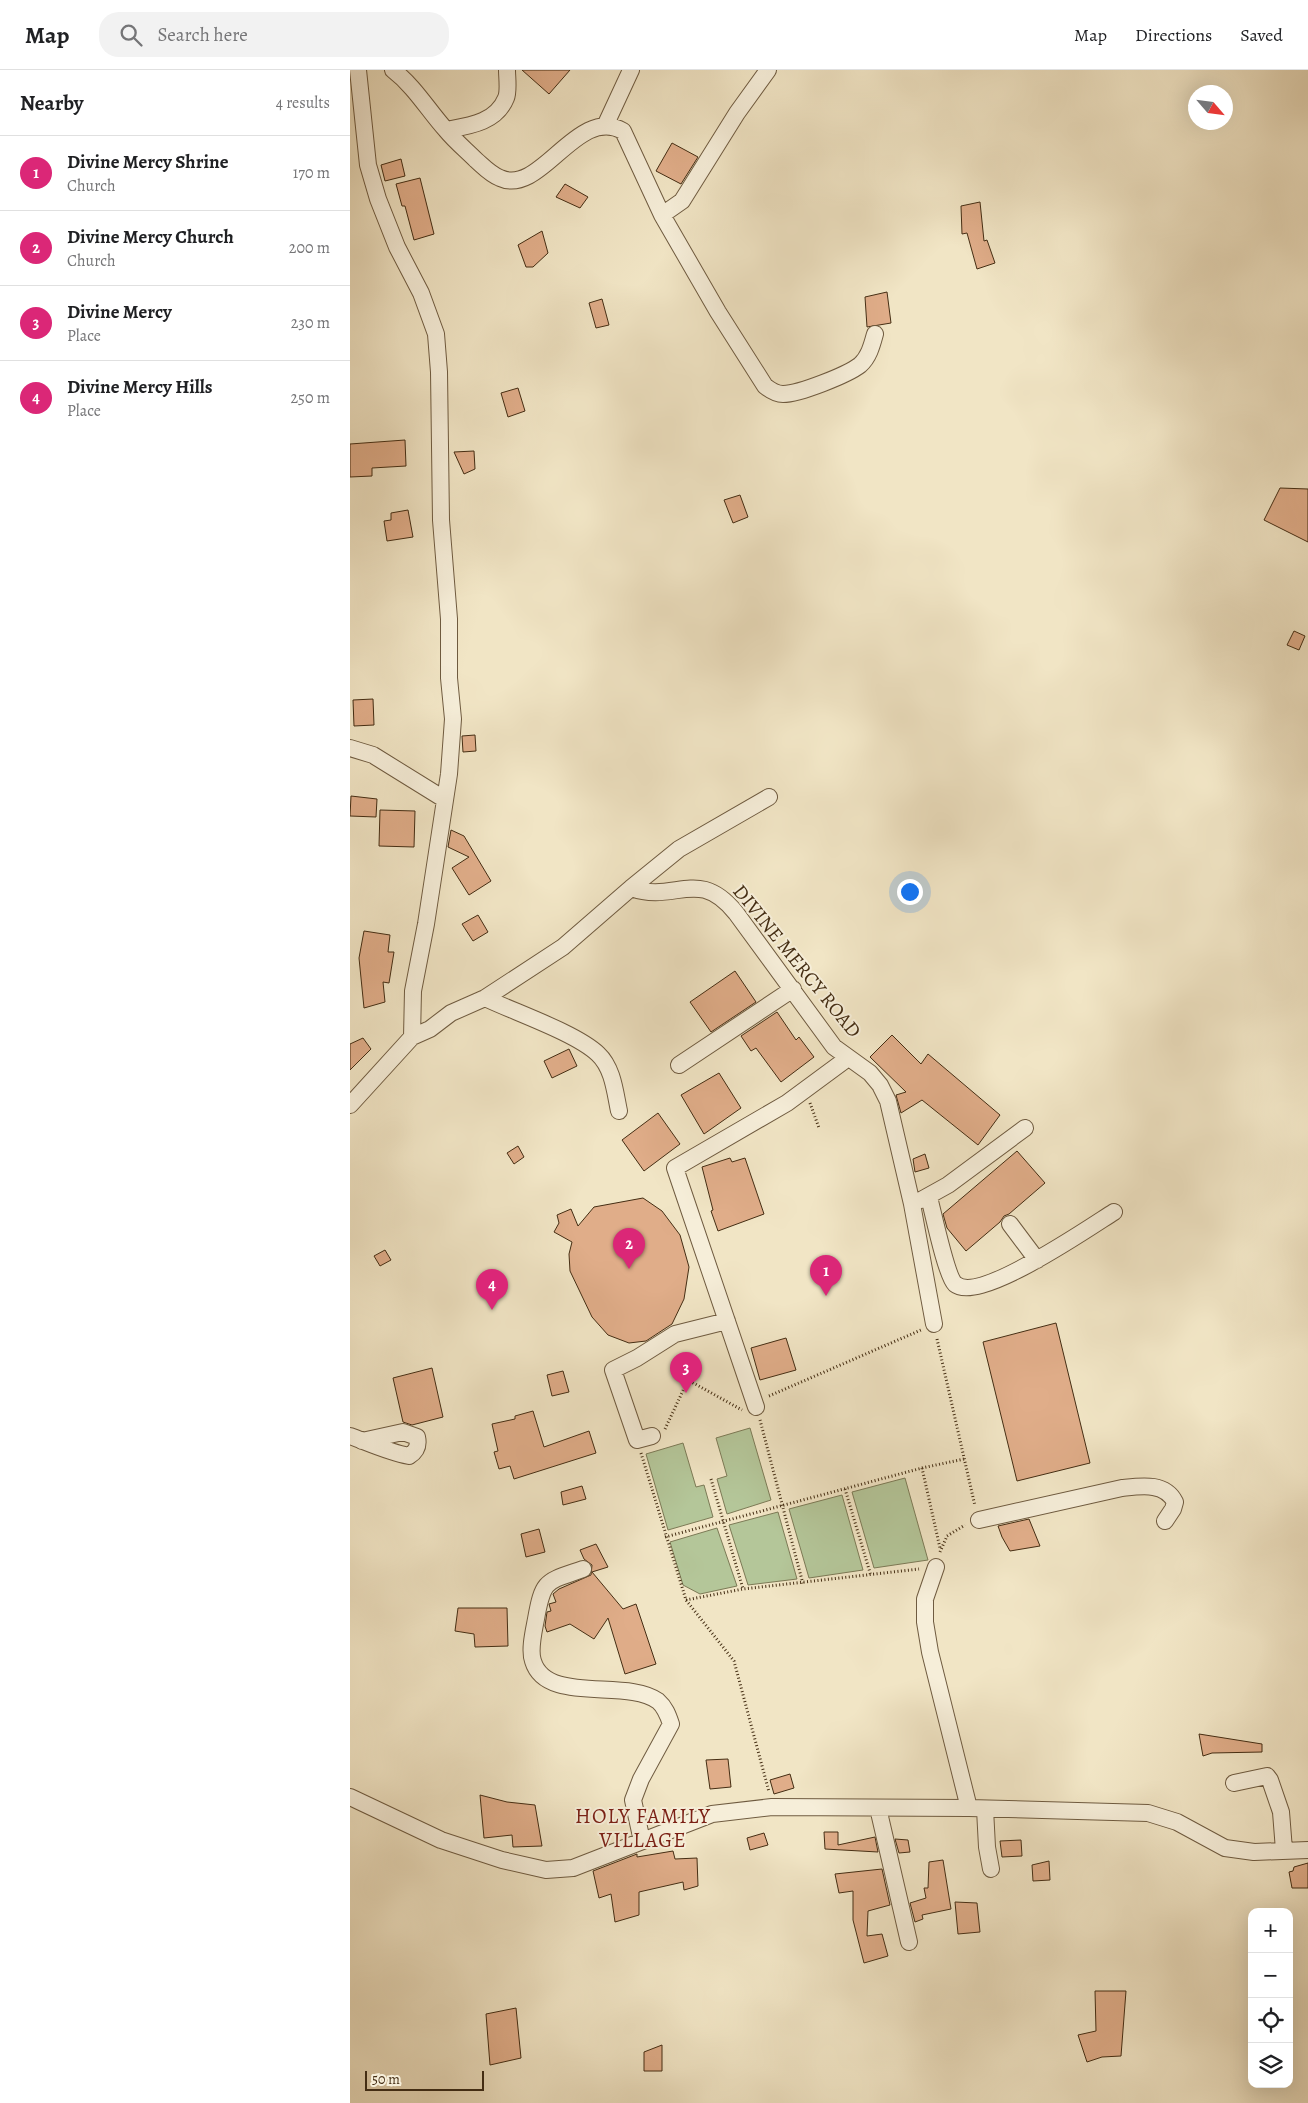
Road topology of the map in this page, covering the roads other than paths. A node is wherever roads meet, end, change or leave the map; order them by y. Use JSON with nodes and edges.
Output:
{"nodes":[{"id":1,"x":358,"y":70,"type":"edge"},
{"id":2,"x":393,"y":70,"type":"edge"},
{"id":3,"x":507,"y":70,"type":"edge"},
{"id":4,"x":631,"y":70,"type":"edge"},
{"id":5,"x":768,"y":70,"type":"edge"},
{"id":6,"x":605,"y":126,"type":"junction"},
{"id":7,"x":446,"y":130,"type":"junction"},
{"id":8,"x":662,"y":215,"type":"junction"},
{"id":9,"x":875,"y":334,"type":"dead end"},
{"id":10,"x":350,"y":748,"type":"edge"},
{"id":11,"x":769,"y":796,"type":"dead end"},
{"id":12,"x":444,"y":799,"type":"junction"},
{"id":13,"x":631,"y":888,"type":"junction"},
{"id":14,"x":793,"y":989,"type":"junction"},
{"id":15,"x":485,"y":998,"type":"junction"},
{"id":16,"x":412,"y":1037,"type":"junction"},
{"id":17,"x":848,"y":1058,"type":"junction"},
{"id":18,"x":679,"y":1065,"type":"dead end"},
{"id":19,"x":350,"y":1105,"type":"edge"},
{"id":20,"x":619,"y":1111,"type":"dead end"},
{"id":21,"x":1024,"y":1128,"type":"dead end"},
{"id":22,"x":930,"y":1196,"type":"junction"},
{"id":23,"x":912,"y":1204,"type":"junction"},
{"id":24,"x":1114,"y":1212,"type":"dead end"},
{"id":25,"x":1010,"y":1224,"type":"dead end"},
{"id":26,"x":1038,"y":1260,"type":"junction"},
{"id":27,"x":727,"y":1321,"type":"junction"},
{"id":28,"x":934,"y":1324,"type":"road end"},
{"id":29,"x":750,"y":1406,"type":"road end"},
{"id":30,"x":651,"y":1436,"type":"road end"},
{"id":31,"x":978,"y":1520,"type":"road end"},
{"id":32,"x":1165,"y":1521,"type":"dead end"},
{"id":33,"x":936,"y":1567,"type":"road end"},
{"id":34,"x":583,"y":1569,"type":"dead end"},
{"id":35,"x":1234,"y":1783,"type":"dead end"},
{"id":36,"x":350,"y":1797,"type":"edge"},
{"id":37,"x":878,"y":1808,"type":"junction"},
{"id":38,"x":969,"y":1808,"type":"junction"},
{"id":39,"x":985,"y":1809,"type":"junction"},
{"id":40,"x":642,"y":1841,"type":"junction"},
{"id":41,"x":1284,"y":1850,"type":"junction"},
{"id":42,"x":1308,"y":1850,"type":"edge"},
{"id":43,"x":991,"y":1869,"type":"dead end"},
{"id":44,"x":909,"y":1942,"type":"dead end"}],
"edges":[{"from":1,"to":12,"type":"street"},
{"from":2,"to":7,"type":"street"},
{"from":3,"to":7,"type":"street"},
{"from":4,"to":6,"type":"street"},
{"from":5,"to":8,"type":"street"},
{"from":6,"to":7,"type":"street"},
{"from":6,"to":8,"type":"street"},
{"from":8,"to":9,"type":"street"},
{"from":10,"to":12,"type":"street"},
{"from":11,"to":13,"type":"street"},
{"from":12,"to":16,"type":"street"},
{"from":13,"to":14,"type":"street","name":"DIVINE MERCY ROAD"},
{"from":13,"to":15,"type":"street"},
{"from":14,"to":17,"type":"street","name":"DIVINE MERCY ROAD"},
{"from":14,"to":18,"type":"street"},
{"from":15,"to":16,"type":"street"},
{"from":15,"to":20,"type":"street"},
{"from":16,"to":19,"type":"street"},
{"from":17,"to":23,"type":"street","name":"DIVINE MERCY ROAD"},
{"from":17,"to":27,"type":"street"},
{"from":21,"to":22,"type":"street"},
{"from":22,"to":23,"type":"street"},
{"from":22,"to":26,"type":"street"},
{"from":23,"to":28,"type":"street","name":"DIVINE MERCY ROAD"},
{"from":24,"to":26,"type":"street"},
{"from":25,"to":26,"type":"street"},
{"from":27,"to":29,"type":"street"},
{"from":27,"to":30,"type":"street"},
{"from":31,"to":32,"type":"street"},
{"from":33,"to":38,"type":"street"},
{"from":34,"to":40,"type":"street"},
{"from":35,"to":41,"type":"street"},
{"from":36,"to":40,"type":"street"},
{"from":37,"to":38,"type":"street"},
{"from":37,"to":40,"type":"street"},
{"from":37,"to":44,"type":"street"},
{"from":38,"to":39,"type":"street"},
{"from":39,"to":41,"type":"street"},
{"from":39,"to":43,"type":"street"},
{"from":41,"to":42,"type":"street"}]}
